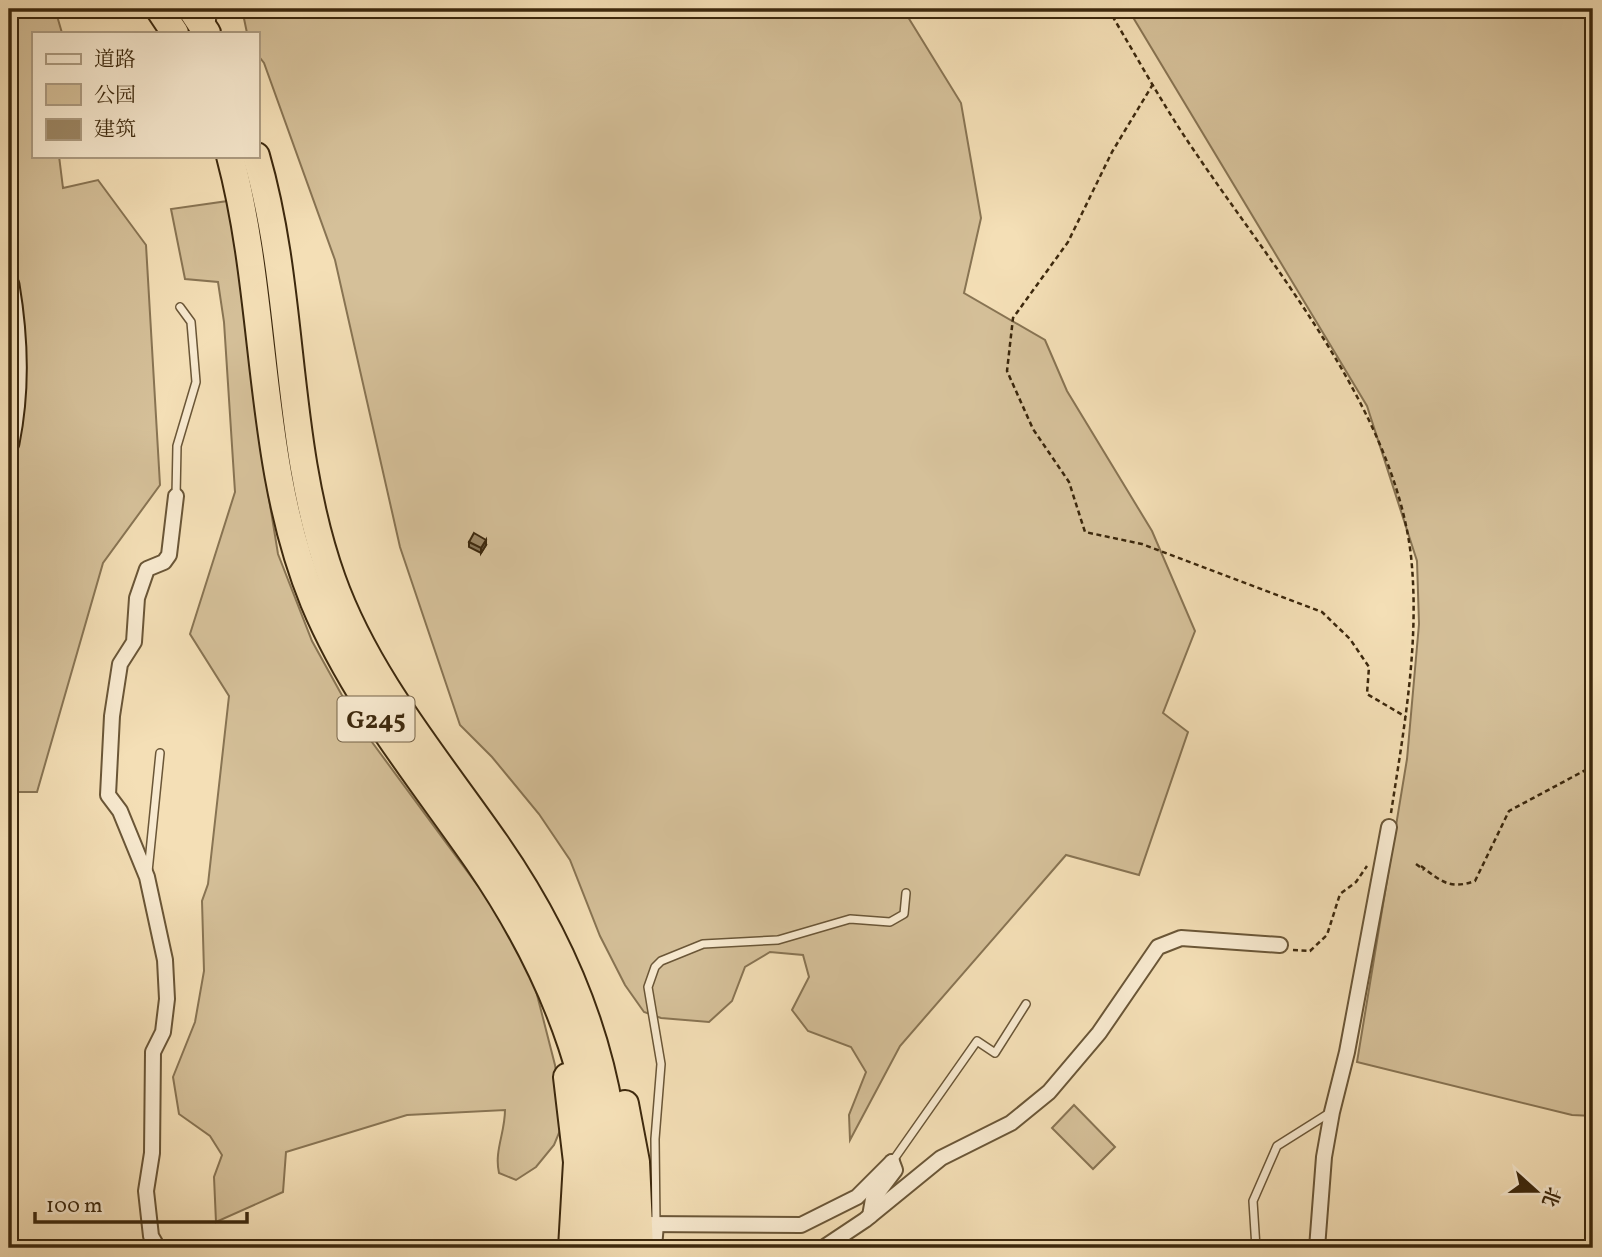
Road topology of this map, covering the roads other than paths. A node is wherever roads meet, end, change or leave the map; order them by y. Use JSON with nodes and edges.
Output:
{"nodes":[{"id":1,"x":159,"y":9,"type":"edge"},
{"id":2,"x":174,"y":32,"type":"edge"},
{"id":3,"x":230,"y":158,"type":"edge"},
{"id":4,"x":256,"y":158,"type":"edge"},
{"id":5,"x":9,"y":285,"type":"edge"},
{"id":6,"x":180,"y":307,"type":"dead end"},
{"id":7,"x":9,"y":443,"type":"edge"},
{"id":8,"x":176,"y":496,"type":"joint"},
{"id":9,"x":160,"y":753,"type":"dead end"},
{"id":10,"x":1389,"y":827,"type":"road end"},
{"id":11,"x":147,"y":877,"type":"junction"},
{"id":12,"x":906,"y":893,"type":"dead end"},
{"id":13,"x":1280,"y":945,"type":"road end"},
{"id":14,"x":541,"y":970,"type":"junction"},
{"id":15,"x":1026,"y":1004,"type":"dead end"},
{"id":16,"x":1332,"y":1112,"type":"junction"},
{"id":17,"x":892,"y":1162,"type":"junction"},
{"id":18,"x":870,"y":1216,"type":"junction"},
{"id":19,"x":641,"y":1238,"type":"edge"},
{"id":20,"x":158,"y":1248,"type":"edge"},
{"id":21,"x":572,"y":1248,"type":"edge"},
{"id":22,"x":597,"y":1248,"type":"edge"},
{"id":23,"x":824,"y":1248,"type":"edge"},
{"id":24,"x":1256,"y":1248,"type":"edge"},
{"id":25,"x":1317,"y":1248,"type":"edge"}],
"edges":[{"from":1,"to":2,"type":"highway"},
{"from":3,"to":14,"type":"highway","number":"G245"},
{"from":4,"to":19,"type":"highway","number":"G245"},
{"from":5,"to":7,"type":"main road"},
{"from":6,"to":8,"type":"lane"},
{"from":8,"to":11,"type":"street"},
{"from":9,"to":11,"type":"lane"},
{"from":10,"to":16,"type":"street"},
{"from":11,"to":20,"type":"street"},
{"from":12,"to":19,"type":"lane"},
{"from":13,"to":18,"type":"street"},
{"from":14,"to":21,"type":"highway"},
{"from":14,"to":22,"type":"highway","number":"G245"},
{"from":15,"to":17,"type":"lane"},
{"from":16,"to":24,"type":"lane"},
{"from":16,"to":25,"type":"street"},
{"from":17,"to":18,"type":"street"},
{"from":17,"to":19,"type":"street"},
{"from":18,"to":23,"type":"street"}]}
